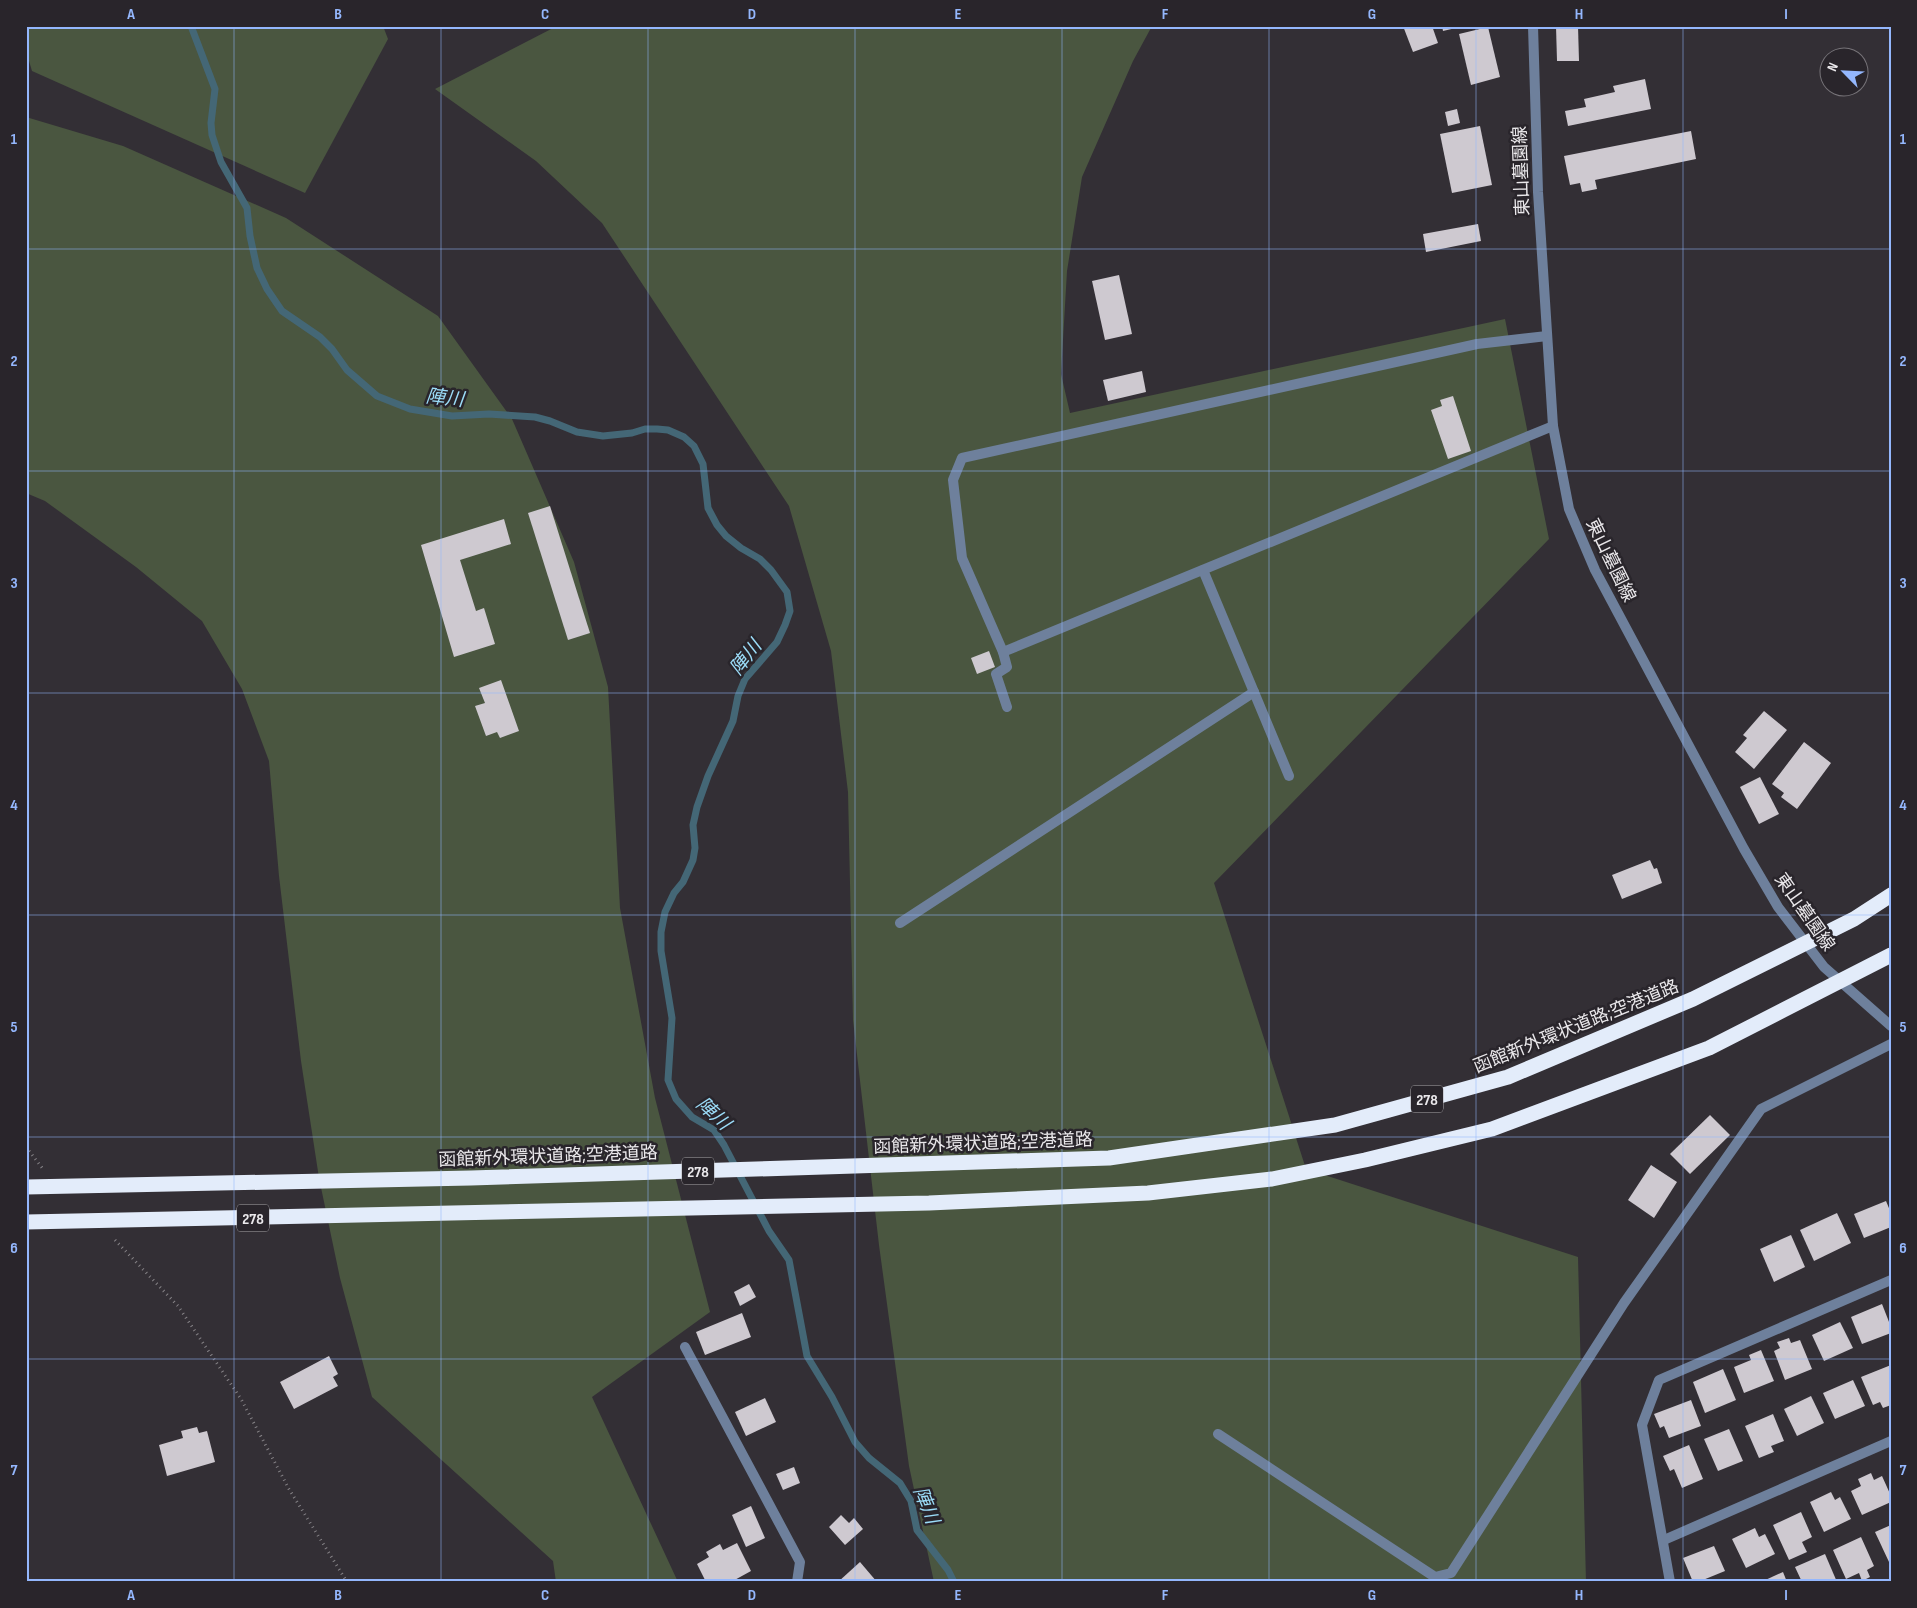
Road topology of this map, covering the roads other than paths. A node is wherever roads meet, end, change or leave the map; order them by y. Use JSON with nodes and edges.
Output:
{"nodes":[{"id":1,"x":1533,"y":26,"type":"edge"},
{"id":2,"x":1546,"y":336,"type":"junction"},
{"id":3,"x":1553,"y":426,"type":"junction"},
{"id":4,"x":1203,"y":570,"type":"junction"},
{"id":5,"x":1003,"y":652,"type":"junction"},
{"id":6,"x":1254,"y":692,"type":"junction"},
{"id":7,"x":1007,"y":707,"type":"dead end"},
{"id":8,"x":1288,"y":776,"type":"dead end"},
{"id":9,"x":1891,"y":895,"type":"edge"},
{"id":10,"x":900,"y":923,"type":"dead end"},
{"id":11,"x":1891,"y":955,"type":"edge"},
{"id":12,"x":1891,"y":1026,"type":"edge"},
{"id":13,"x":1891,"y":1044,"type":"edge"},
{"id":14,"x":26,"y":1187,"type":"edge"},
{"id":15,"x":26,"y":1222,"type":"edge"},
{"id":16,"x":1891,"y":1280,"type":"edge"},
{"id":17,"x":685,"y":1347,"type":"dead end"},
{"id":18,"x":1218,"y":1434,"type":"dead end"},
{"id":19,"x":1891,"y":1441,"type":"edge"},
{"id":20,"x":1664,"y":1540,"type":"junction"},
{"id":21,"x":797,"y":1582,"type":"edge"},
{"id":22,"x":1670,"y":1582,"type":"edge"}],
"edges":[{"from":1,"to":2,"type":"street","name":"東山墓園線"},
{"from":2,"to":3,"type":"street","name":"東山墓園線"},
{"from":2,"to":5,"type":"street"},
{"from":3,"to":4,"type":"street"},
{"from":3,"to":12,"type":"street","name":"東山墓園線"},
{"from":4,"to":5,"type":"street"},
{"from":4,"to":6,"type":"street"},
{"from":5,"to":7,"type":"street"},
{"from":6,"to":8,"type":"street"},
{"from":6,"to":10,"type":"street"},
{"from":9,"to":14,"type":"highway","name":"函館新外環状道路;空港道路","number":"278"},
{"from":11,"to":15,"type":"highway","number":"278"},
{"from":13,"to":18,"type":"street"},
{"from":16,"to":20,"type":"street"},
{"from":17,"to":21,"type":"street"},
{"from":19,"to":20,"type":"street"},
{"from":20,"to":22,"type":"street"}]}
